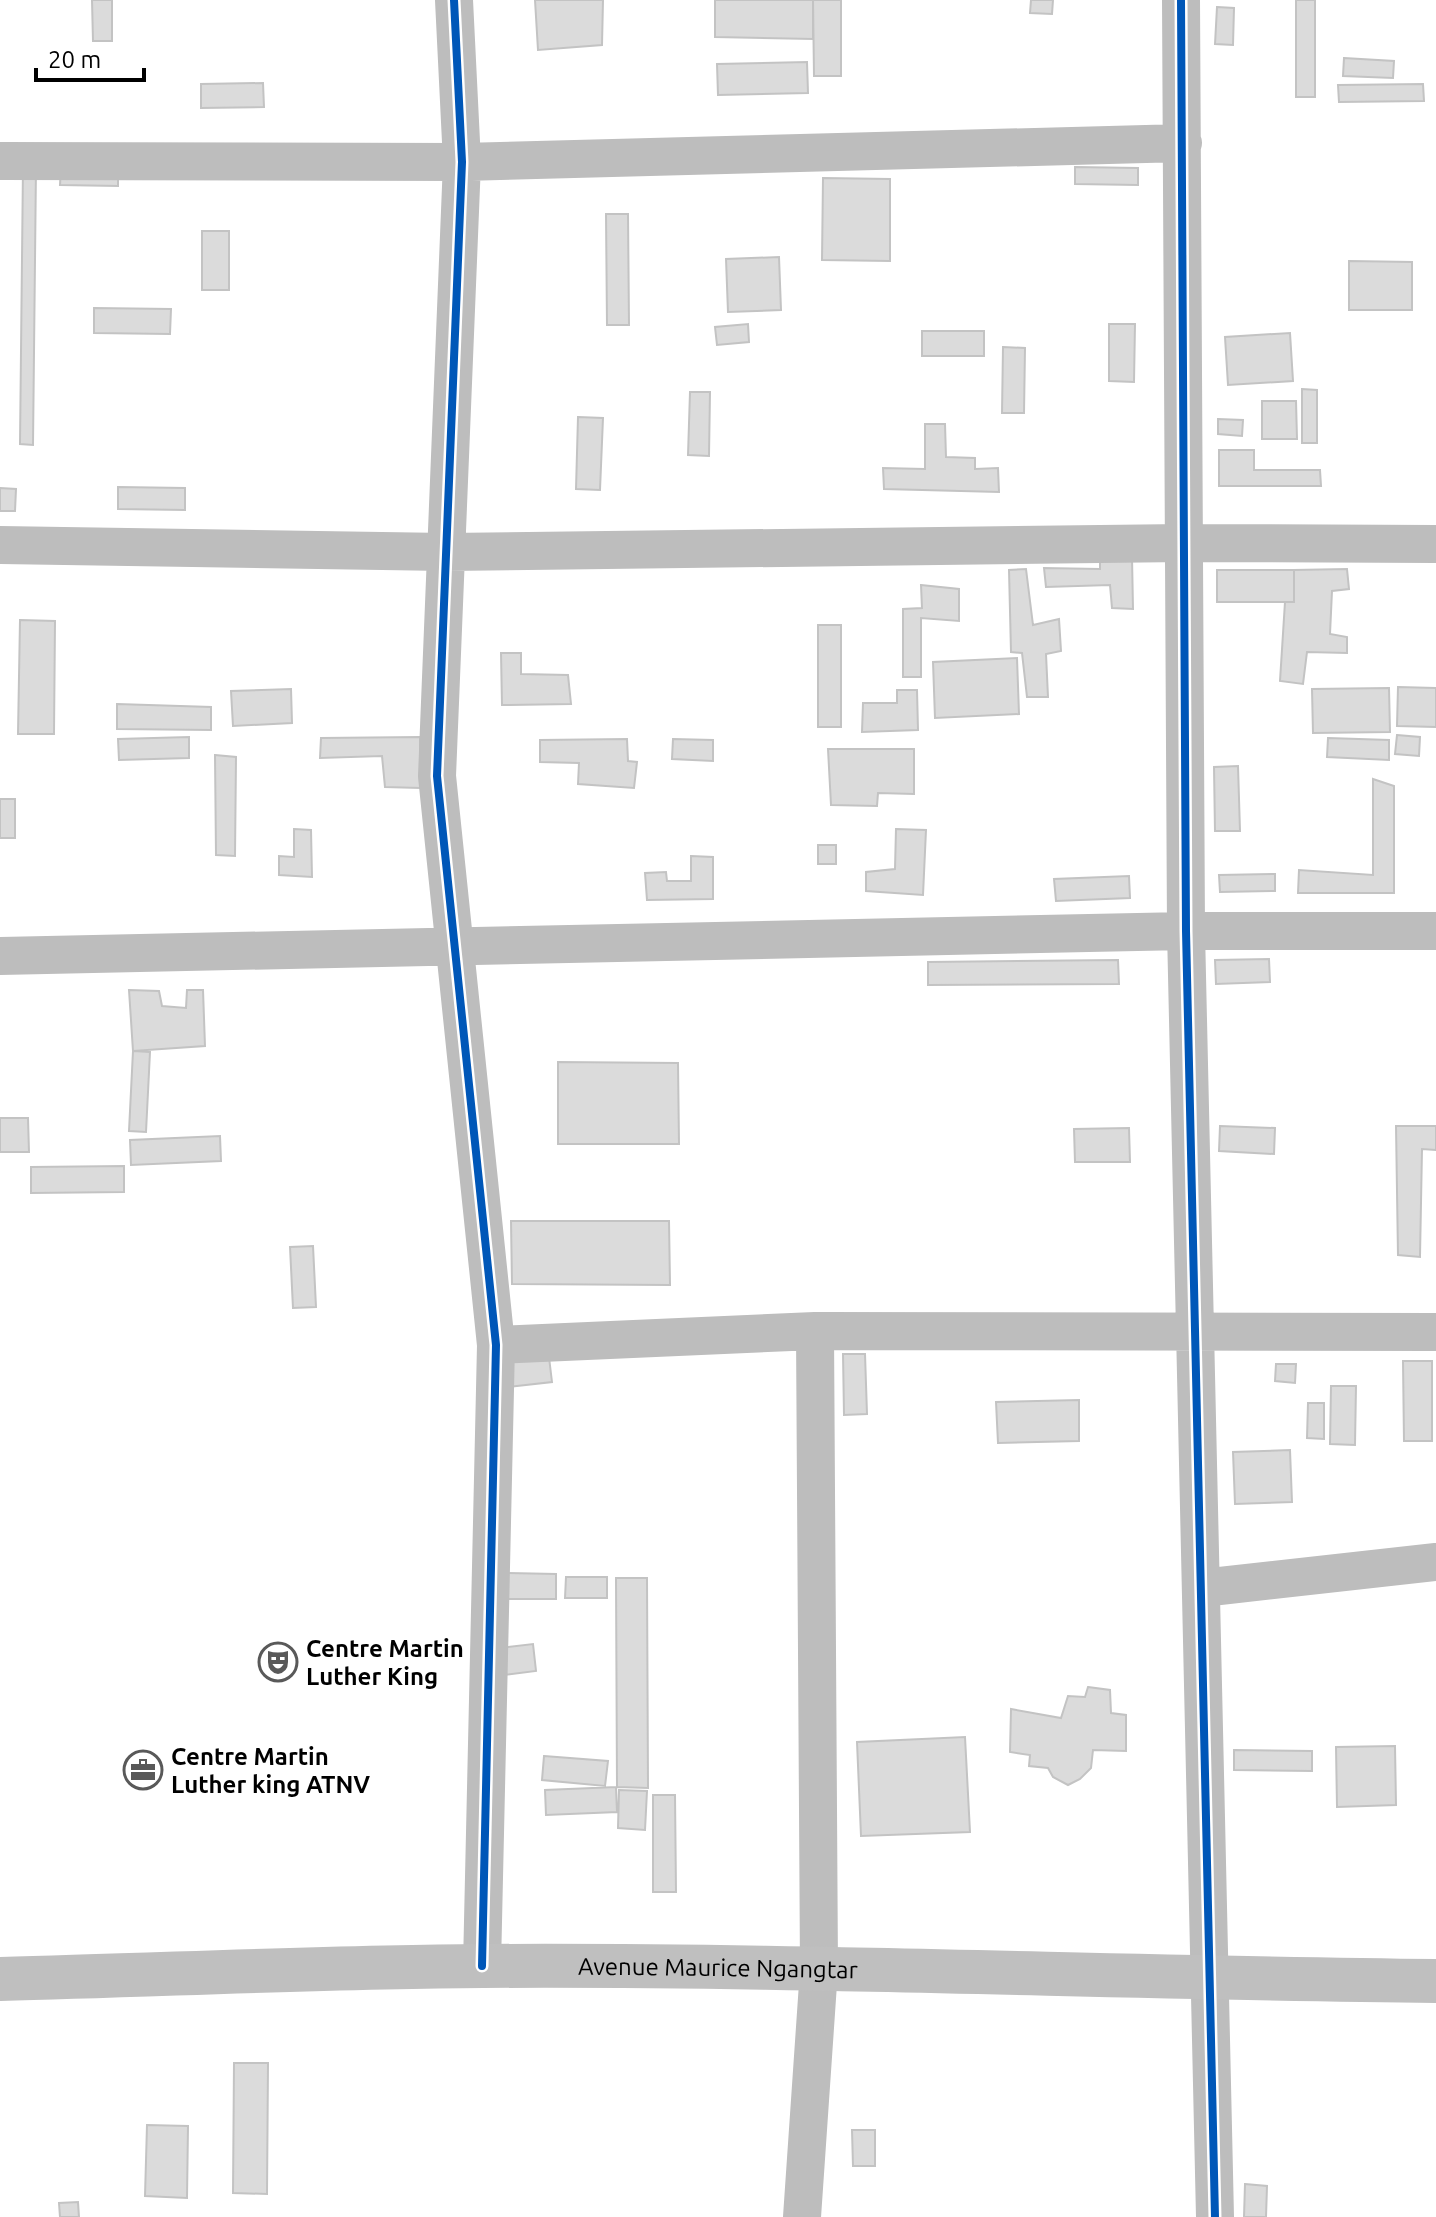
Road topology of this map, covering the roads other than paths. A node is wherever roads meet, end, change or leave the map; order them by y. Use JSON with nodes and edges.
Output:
{"nodes":[{"id":1,"x":454,"y":0,"type":"edge"},
{"id":2,"x":1181,"y":0,"type":"edge"},
{"id":3,"x":1183,"y":143,"type":"junction"},
{"id":4,"x":0,"y":161,"type":"edge"},
{"id":5,"x":462,"y":162,"type":"junction"},
{"id":6,"x":1184,"y":543,"type":"junction"},
{"id":7,"x":1436,"y":544,"type":"edge"},
{"id":8,"x":0,"y":545,"type":"edge"},
{"id":9,"x":446,"y":552,"type":"junction"},
{"id":10,"x":1186,"y":931,"type":"junction"},
{"id":11,"x":1436,"y":931,"type":"edge"},
{"id":12,"x":454,"y":948,"type":"junction"},
{"id":13,"x":0,"y":956,"type":"edge"},
{"id":14,"x":815,"y":1331,"type":"junction"},
{"id":15,"x":1196,"y":1332,"type":"junction"},
{"id":16,"x":1436,"y":1332,"type":"edge"},
{"id":17,"x":496,"y":1345,"type":"junction"},
{"id":18,"x":1436,"y":1562,"type":"edge"},
{"id":19,"x":1202,"y":1588,"type":"junction"},
{"id":20,"x":482,"y":1966,"type":"junction"},
{"id":21,"x":819,"y":1969,"type":"junction"},
{"id":22,"x":0,"y":1979,"type":"edge"},
{"id":23,"x":1211,"y":1979,"type":"junction"},
{"id":24,"x":1436,"y":1981,"type":"edge"},
{"id":25,"x":802,"y":2217,"type":"edge"},
{"id":26,"x":1215,"y":2217,"type":"edge"}],
"edges":[{"from":1,"to":5,"type":"street"},
{"from":2,"to":3,"type":"street"},
{"from":3,"to":5,"type":"street"},
{"from":3,"to":6,"type":"street"},
{"from":4,"to":5,"type":"street"},
{"from":5,"to":9,"type":"street"},
{"from":6,"to":7,"type":"street"},
{"from":6,"to":9,"type":"street"},
{"from":6,"to":10,"type":"street"},
{"from":8,"to":9,"type":"street"},
{"from":9,"to":12,"type":"street"},
{"from":10,"to":11,"type":"street"},
{"from":10,"to":12,"type":"street"},
{"from":10,"to":15,"type":"street"},
{"from":12,"to":13,"type":"street"},
{"from":12,"to":17,"type":"street"},
{"from":14,"to":15,"type":"street"},
{"from":14,"to":17,"type":"street"},
{"from":14,"to":21,"type":"street"},
{"from":15,"to":16,"type":"street"},
{"from":15,"to":19,"type":"street"},
{"from":17,"to":20,"type":"street"},
{"from":18,"to":19,"type":"street"},
{"from":19,"to":23,"type":"street"},
{"from":20,"to":21,"type":"street","name":"Avenue Maurice Ngangtar"},
{"from":20,"to":22,"type":"street","name":"Avenue Maurice Ngangtar"},
{"from":21,"to":23,"type":"street","name":"Avenue Maurice Ngangtar"},
{"from":21,"to":25,"type":"street"},
{"from":23,"to":24,"type":"street","name":"Avenue Maurice Ngangtar"},
{"from":23,"to":26,"type":"street"}]}
